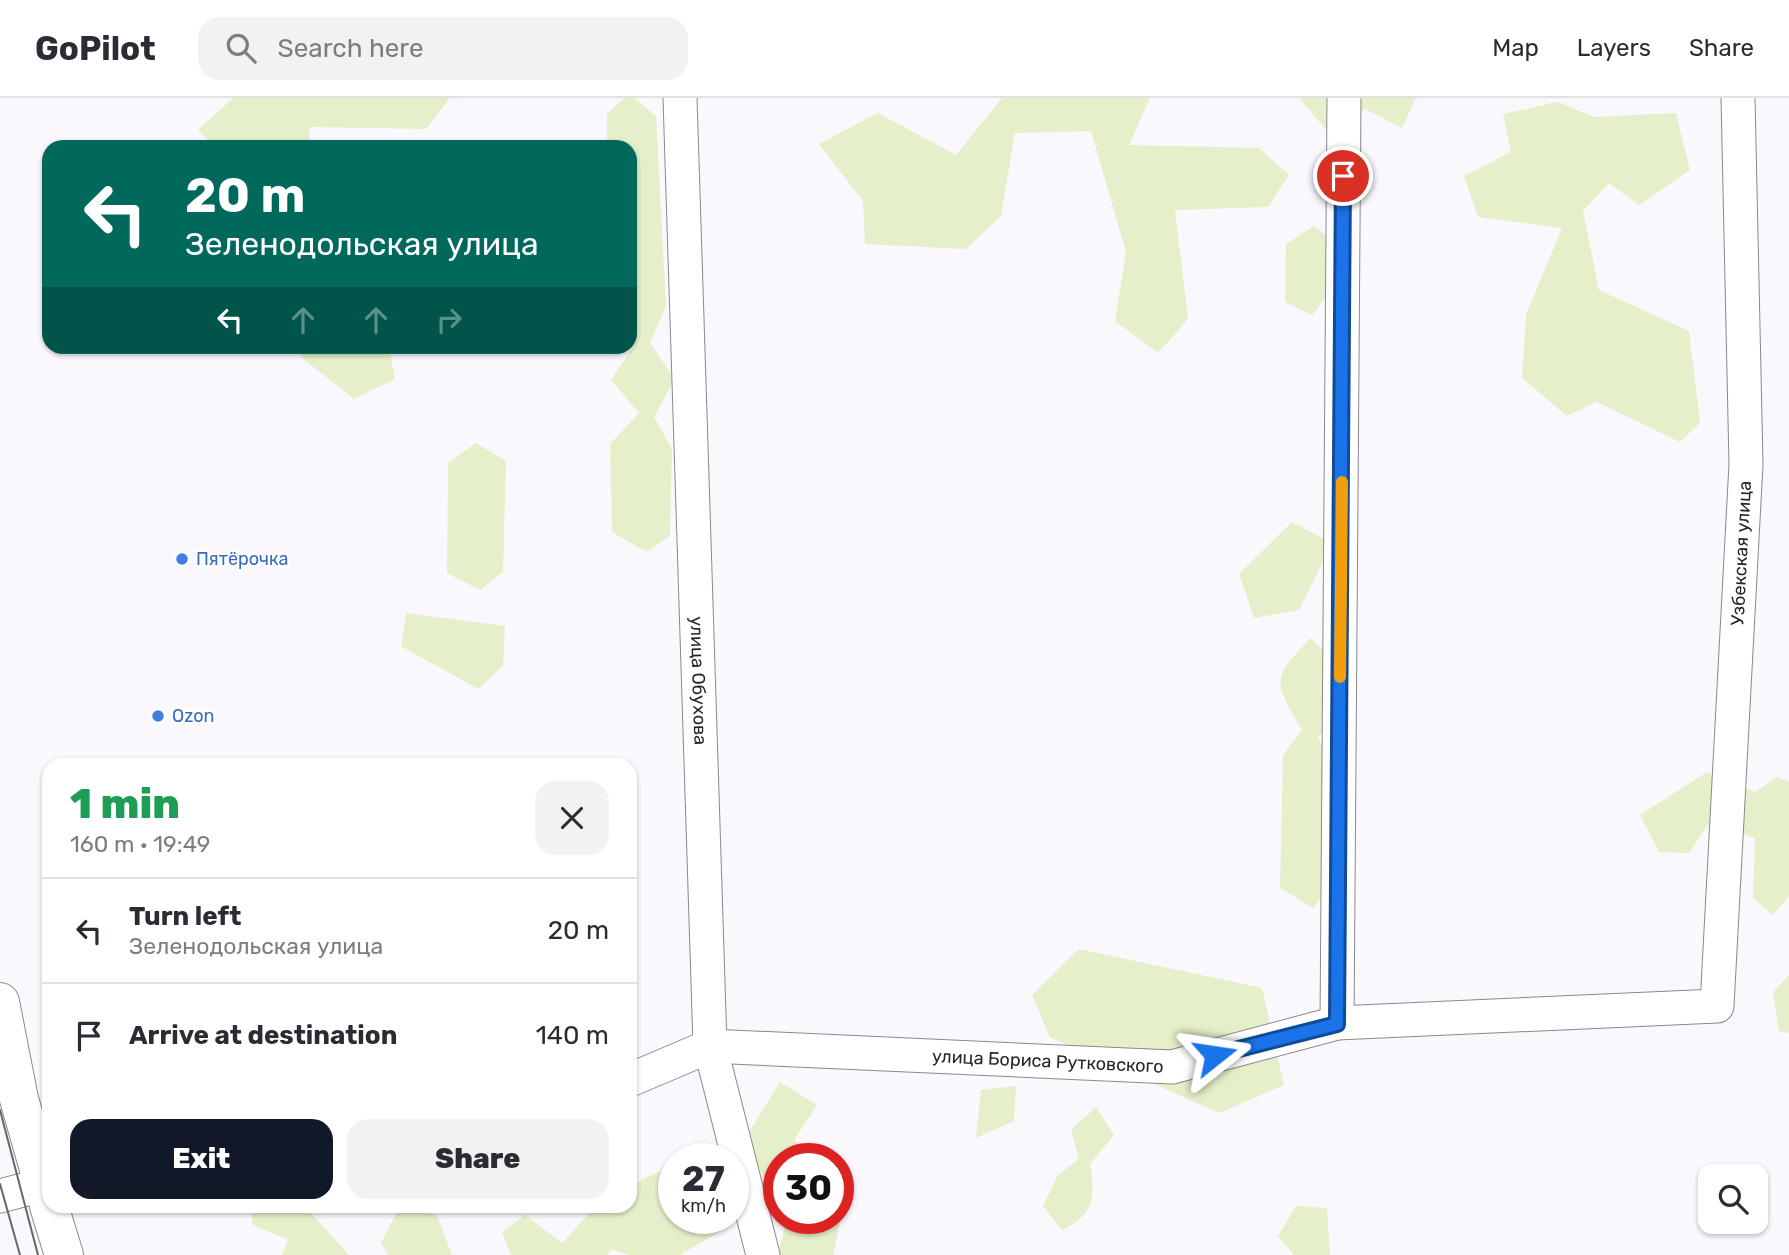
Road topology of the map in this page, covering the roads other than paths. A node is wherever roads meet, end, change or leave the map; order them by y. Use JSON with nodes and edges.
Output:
{"nodes":[{"id":1,"x":680,"y":98,"type":"edge"},
{"id":2,"x":1344,"y":98,"type":"edge"},
{"id":3,"x":1738,"y":98,"type":"edge"},
{"id":4,"x":0,"y":1002,"type":"edge"},
{"id":5,"x":1717,"y":1006,"type":"joint"},
{"id":6,"x":1337,"y":1024,"type":"junction"},
{"id":7,"x":710,"y":1046,"type":"junction"},
{"id":8,"x":637,"y":1077,"type":"edge"},
{"id":9,"x":42,"y":1174,"type":"edge"},
{"id":10,"x":42,"y":1194,"type":"edge"},
{"id":11,"x":0,"y":1196,"type":"edge"},
{"id":12,"x":53,"y":1213,"type":"edge"},
{"id":13,"x":64,"y":1255,"type":"edge"},
{"id":14,"x":763,"y":1255,"type":"edge"}],
"edges":[{"from":1,"to":7,"type":"street","name":"улица Обухова"},
{"from":2,"to":6,"type":"street"},
{"from":3,"to":5,"type":"street","name":"Узбекская улица"},
{"from":4,"to":9,"type":"main road"},
{"from":5,"to":6,"type":"street","name":"улица Бориса Рутковского"},
{"from":6,"to":7,"type":"street","name":"улица Бориса Рутковского"},
{"from":7,"to":8,"type":"street","name":"улица Бориса Рутковского"},
{"from":7,"to":14,"type":"street","name":"улица Обухова"},
{"from":10,"to":11,"type":"street"},
{"from":12,"to":13,"type":"main road"}]}
